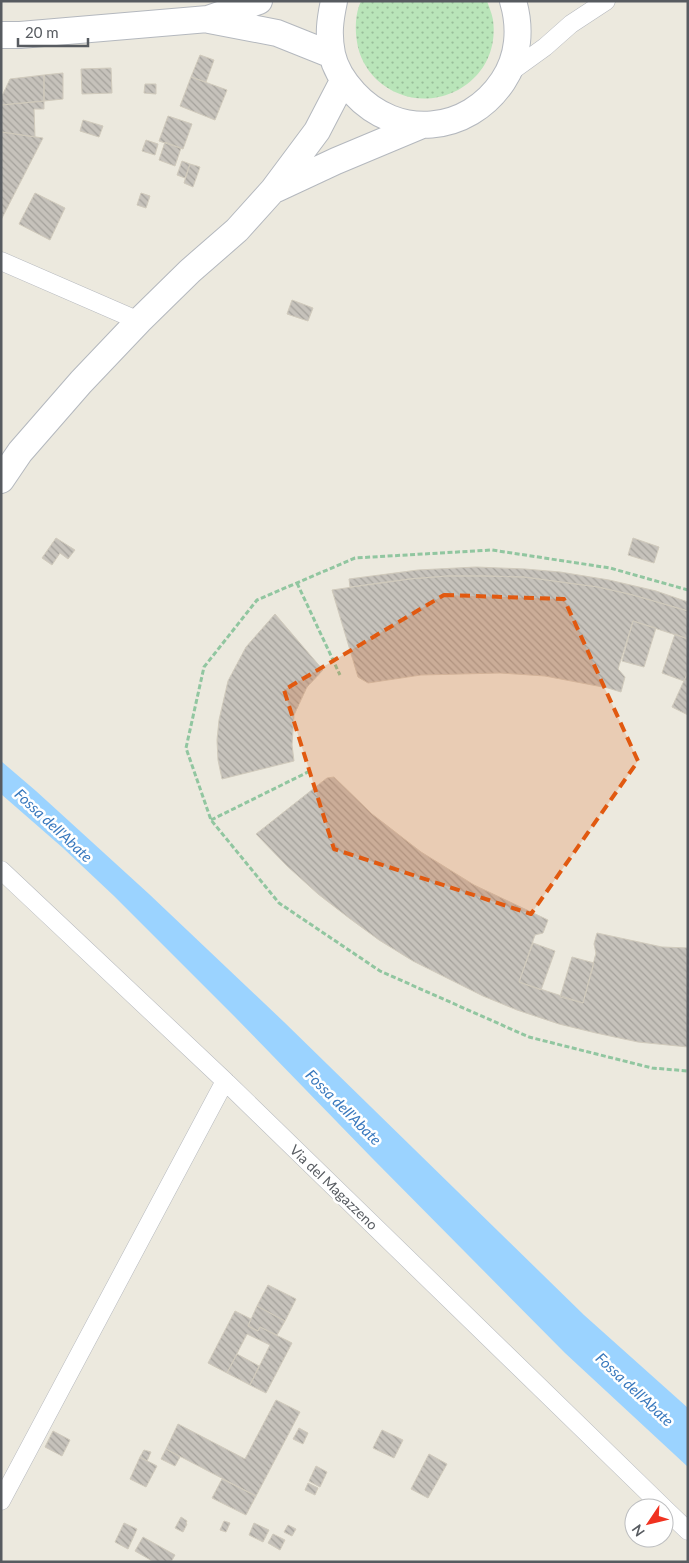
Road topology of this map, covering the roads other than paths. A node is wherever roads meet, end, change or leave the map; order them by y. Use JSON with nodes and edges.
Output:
{"nodes":[{"id":1,"x":259,"y":1,"type":"edge"},
{"id":2,"x":334,"y":1,"type":"edge"},
{"id":3,"x":513,"y":1,"type":"edge"},
{"id":4,"x":606,"y":1,"type":"edge"},
{"id":5,"x":208,"y":19,"type":"junction"},
{"id":6,"x":1,"y":35,"type":"edge"},
{"id":7,"x":332,"y":55,"type":"junction"},
{"id":8,"x":508,"y":73,"type":"junction"},
{"id":9,"x":343,"y":81,"type":"junction"},
{"id":10,"x":422,"y":125,"type":"junction"},
{"id":11,"x":273,"y":190,"type":"junction"},
{"id":12,"x":1,"y":261,"type":"edge"},
{"id":13,"x":139,"y":321,"type":"junction"},
{"id":14,"x":1,"y":480,"type":"edge"},
{"id":15,"x":1,"y":870,"type":"edge"},
{"id":16,"x":225,"y":1081,"type":"junction"},
{"id":17,"x":654,"y":1498,"type":"edge"},
{"id":18,"x":1,"y":1501,"type":"edge"},
{"id":19,"x":674,"y":1518,"type":"edge"},
{"id":20,"x":688,"y":1531,"type":"edge"}],
"edges":[{"from":1,"to":5,"type":"street"},
{"from":2,"to":7,"type":"street"},
{"from":3,"to":8,"type":"street"},
{"from":4,"to":8,"type":"street"},
{"from":5,"to":6,"type":"street"},
{"from":5,"to":7,"type":"street"},
{"from":7,"to":9,"type":"street"},
{"from":8,"to":10,"type":"street"},
{"from":9,"to":10,"type":"street"},
{"from":9,"to":11,"type":"street"},
{"from":10,"to":11,"type":"street"},
{"from":11,"to":13,"type":"street"},
{"from":12,"to":13,"type":"street"},
{"from":13,"to":14,"type":"street"},
{"from":15,"to":16,"type":"street","name":"Via del Magazzeno"},
{"from":16,"to":17,"type":"street","name":"Via del Magazzeno"},
{"from":16,"to":18,"type":"street"},
{"from":19,"to":20,"type":"street","name":"Via del Magazzeno"}]}
